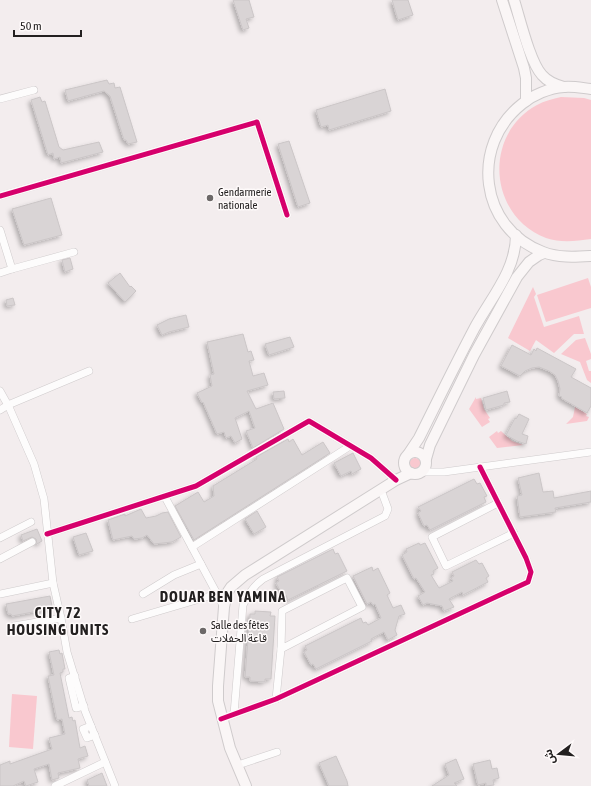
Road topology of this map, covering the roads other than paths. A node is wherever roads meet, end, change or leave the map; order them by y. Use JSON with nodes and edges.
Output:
{"nodes":[{"id":1,"x":502,"y":0,"type":"edge"},
{"id":2,"x":514,"y":0,"type":"edge"},
{"id":3,"x":564,"y":87,"type":"junction"},
{"id":4,"x":591,"y":89,"type":"edge"},
{"id":5,"x":34,"y":90,"type":"dead end"},
{"id":6,"x":0,"y":100,"type":"edge"},
{"id":7,"x":526,"y":101,"type":"junction"},
{"id":8,"x":0,"y":196,"type":"edge"},
{"id":9,"x":287,"y":215,"type":"dead end"},
{"id":10,"x":0,"y":230,"type":"edge"},
{"id":11,"x":516,"y":236,"type":"junction"},
{"id":12,"x":74,"y":252,"type":"dead end"},
{"id":13,"x":544,"y":253,"type":"junction"},
{"id":14,"x":591,"y":256,"type":"edge"},
{"id":15,"x":12,"y":269,"type":"junction"},
{"id":16,"x":0,"y":273,"type":"edge"},
{"id":17,"x":89,"y":371,"type":"dead end"},
{"id":18,"x":0,"y":392,"type":"edge"},
{"id":19,"x":8,"y":405,"type":"junction"},
{"id":20,"x":0,"y":410,"type":"edge"},
{"id":21,"x":350,"y":446,"type":"junction"},
{"id":22,"x":591,"y":452,"type":"edge"},
{"id":23,"x":409,"y":453,"type":"junction"},
{"id":24,"x":426,"y":459,"type":"junction"},
{"id":25,"x":404,"y":465,"type":"junction"},
{"id":26,"x":480,"y":467,"type":"junction"},
{"id":27,"x":422,"y":472,"type":"junction"},
{"id":28,"x":411,"y":473,"type":"junction"},
{"id":29,"x":396,"y":480,"type":"junction"},
{"id":30,"x":381,"y":490,"type":"junction"},
{"id":31,"x":164,"y":497,"type":"junction"},
{"id":32,"x":498,"y":503,"type":"junction"},
{"id":33,"x":31,"y":522,"type":"dead end"},
{"id":34,"x":514,"y":533,"type":"junction"},
{"id":35,"x":47,"y":534,"type":"junction"},
{"id":36,"x":0,"y":538,"type":"edge"},
{"id":37,"x":32,"y":542,"type":"dead end"},
{"id":38,"x":192,"y":547,"type":"junction"},
{"id":39,"x":0,"y":559,"type":"edge"},
{"id":40,"x":201,"y":564,"type":"junction"},
{"id":41,"x":53,"y":583,"type":"junction"},
{"id":42,"x":222,"y":593,"type":"junction"},
{"id":43,"x":0,"y":594,"type":"edge"},
{"id":44,"x":143,"y":594,"type":"dead end"},
{"id":45,"x":61,"y":618,"type":"junction"},
{"id":46,"x":132,"y":619,"type":"dead end"},
{"id":47,"x":14,"y":626,"type":"dead end"},
{"id":48,"x":281,"y":649,"type":"junction"},
{"id":49,"x":276,"y":699,"type":"junction"},
{"id":50,"x":234,"y":714,"type":"junction"},
{"id":51,"x":221,"y":719,"type":"junction"},
{"id":52,"x":277,"y":752,"type":"dead end"},
{"id":53,"x":105,"y":762,"type":"junction"},
{"id":54,"x":238,"y":765,"type":"junction"},
{"id":55,"x":111,"y":784,"type":"edge"},
{"id":56,"x":55,"y":786,"type":"edge"},
{"id":57,"x":246,"y":786,"type":"edge"}],
"edges":[{"from":1,"to":7,"type":"main road"},
{"from":2,"to":3,"type":"main road"},
{"from":3,"to":4,"type":"main road"},
{"from":3,"to":7,"type":"main road"},
{"from":5,"to":6,"type":"street"},
{"from":7,"to":11,"type":"main road"},
{"from":8,"to":9,"type":"street"},
{"from":10,"to":15,"type":"street"},
{"from":11,"to":13,"type":"main road"},
{"from":11,"to":23,"type":"main road"},
{"from":12,"to":15,"type":"street"},
{"from":13,"to":14,"type":"main road"},
{"from":13,"to":24,"type":"main road"},
{"from":15,"to":16,"type":"street"},
{"from":17,"to":19,"type":"street"},
{"from":18,"to":19,"type":"street"},
{"from":19,"to":20,"type":"street"},
{"from":19,"to":35,"type":"street"},
{"from":21,"to":29,"type":"street"},
{"from":21,"to":31,"type":"street"},
{"from":21,"to":38,"type":"street"},
{"from":22,"to":26,"type":"street"},
{"from":23,"to":24,"type":"main road"},
{"from":23,"to":25,"type":"main road"},
{"from":24,"to":27,"type":"main road"},
{"from":25,"to":28,"type":"main road"},
{"from":25,"to":29,"type":"main road"},
{"from":26,"to":27,"type":"street"},
{"from":26,"to":32,"type":"street"},
{"from":27,"to":28,"type":"main road"},
{"from":28,"to":29,"type":"main road"},
{"from":29,"to":30,"type":"main road"},
{"from":30,"to":42,"type":"main road"},
{"from":30,"to":50,"type":"street"},
{"from":31,"to":35,"type":"street"},
{"from":31,"to":38,"type":"street"},
{"from":32,"to":34,"type":"street"},
{"from":32,"to":34,"type":"street"},
{"from":33,"to":36,"type":"street"},
{"from":34,"to":49,"type":"street"},
{"from":35,"to":41,"type":"street"},
{"from":37,"to":39,"type":"street"},
{"from":38,"to":40,"type":"street"},
{"from":40,"to":42,"type":"street"},
{"from":40,"to":44,"type":"street"},
{"from":41,"to":43,"type":"street"},
{"from":41,"to":45,"type":"street"},
{"from":42,"to":46,"type":"street"},
{"from":42,"to":51,"type":"main road"},
{"from":45,"to":47,"type":"street"},
{"from":45,"to":53,"type":"street"},
{"from":48,"to":48,"type":"street"},
{"from":48,"to":49,"type":"street"},
{"from":49,"to":50,"type":"street"},
{"from":50,"to":51,"type":"street"},
{"from":51,"to":54,"type":"main road"},
{"from":52,"to":54,"type":"street"},
{"from":53,"to":55,"type":"street"},
{"from":53,"to":56,"type":"street"},
{"from":54,"to":57,"type":"main road"}]}
